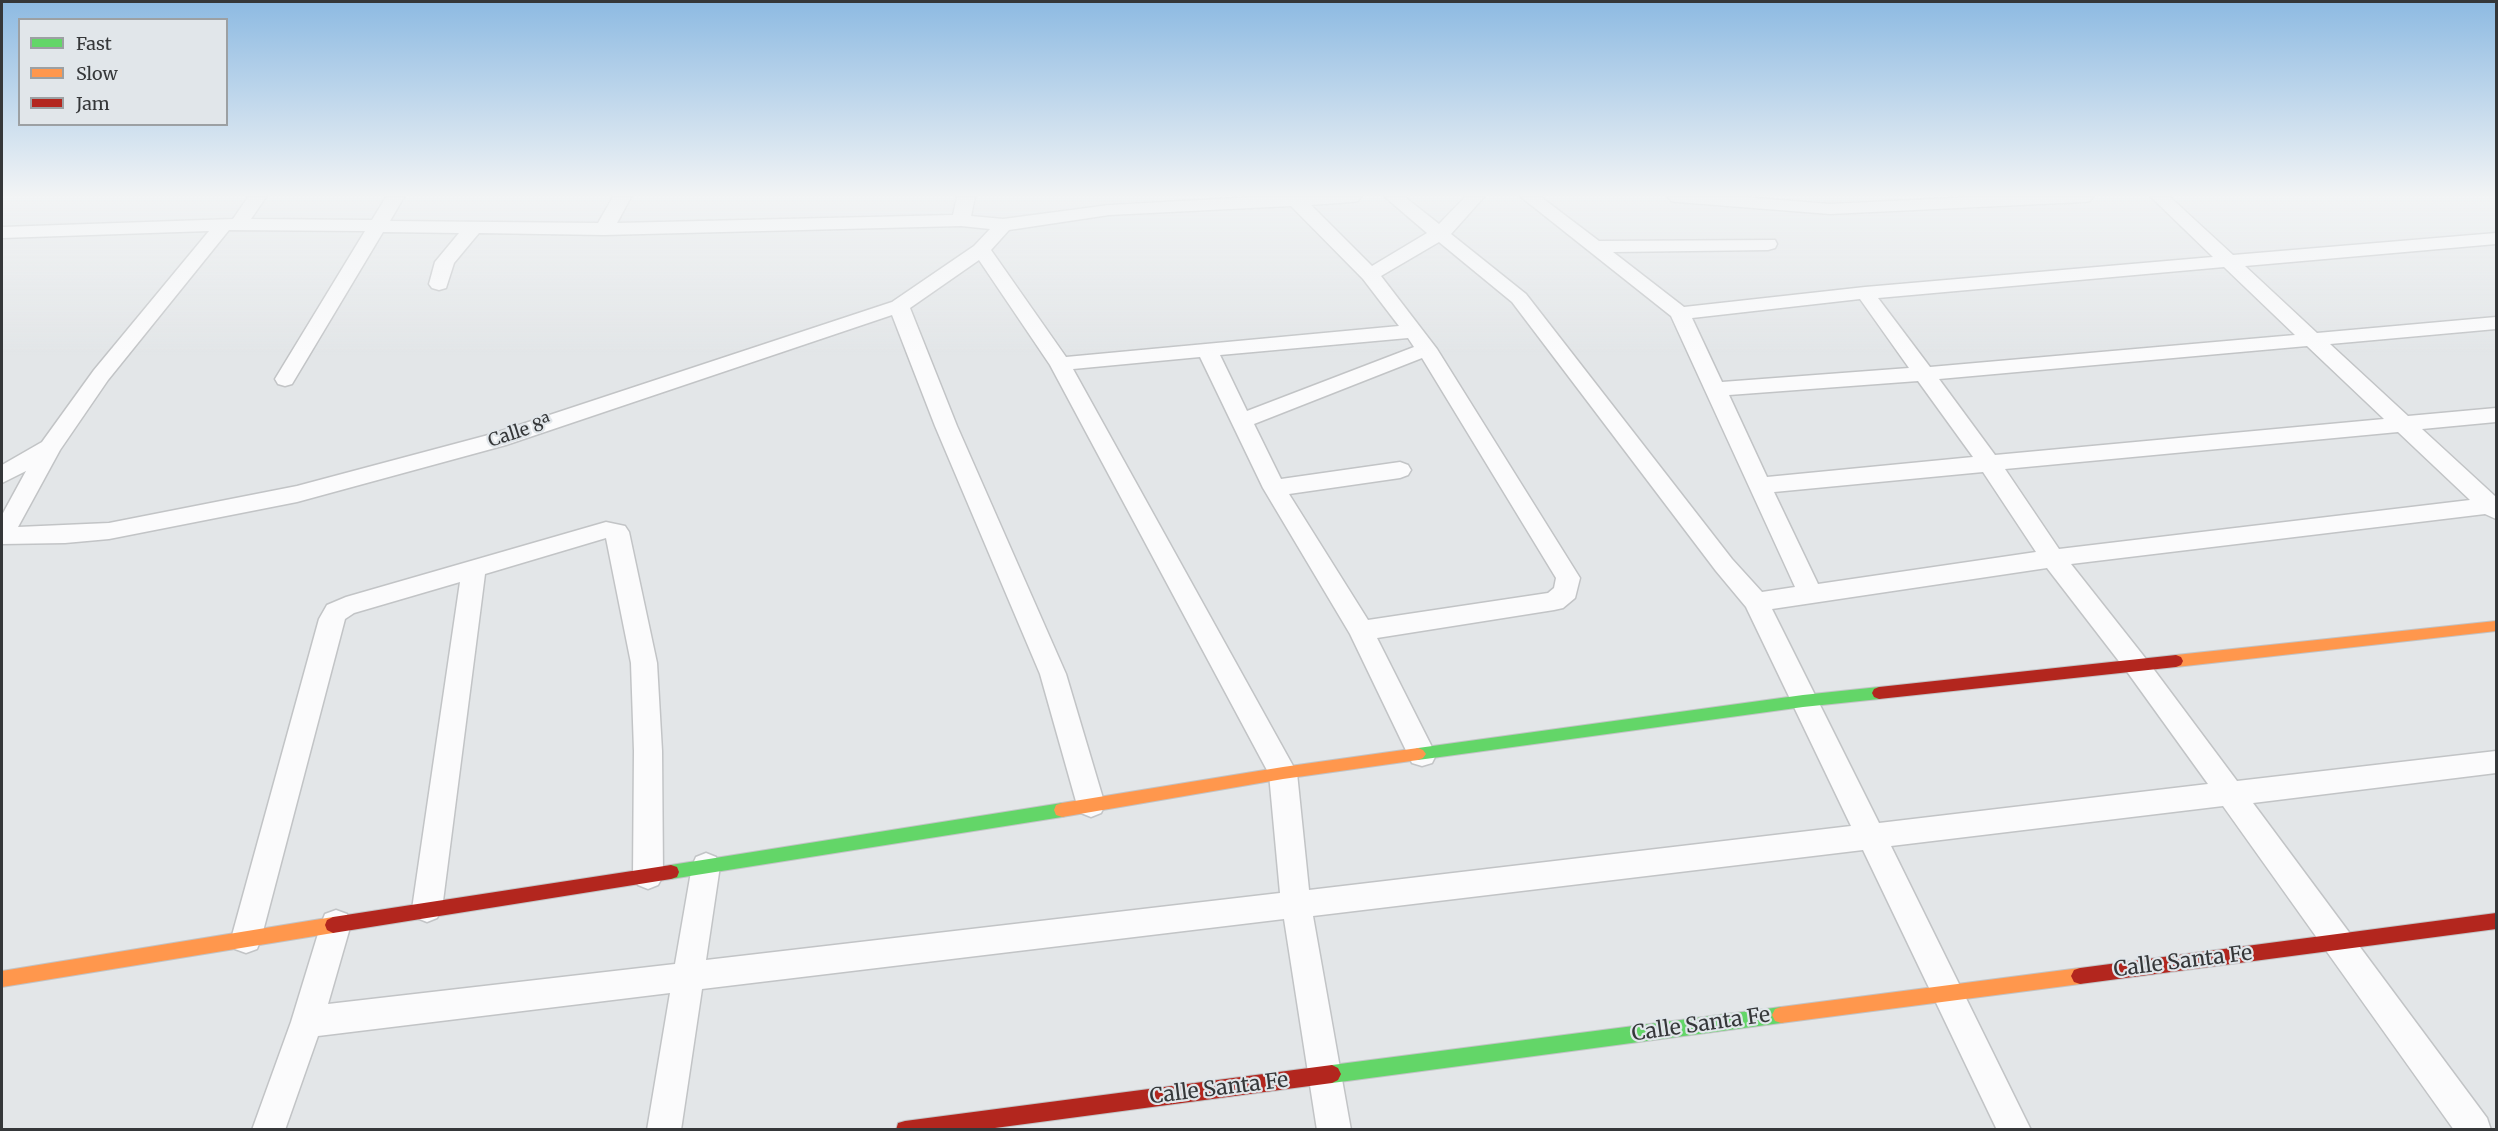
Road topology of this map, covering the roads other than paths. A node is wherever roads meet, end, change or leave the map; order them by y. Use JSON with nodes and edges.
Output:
{"nodes":[{"id":1,"x":209,"y":250,"type":"edge"},
{"id":2,"x":365,"y":250,"type":"edge"},
{"id":3,"x":455,"y":250,"type":"edge"},
{"id":4,"x":981,"y":250,"type":"joint"},
{"id":5,"x":1345,"y":250,"type":"edge"},
{"id":6,"x":1413,"y":250,"type":"edge"},
{"id":7,"x":1461,"y":250,"type":"edge"},
{"id":8,"x":1598,"y":250,"type":"edge"},
{"id":9,"x":2216,"y":250,"type":"edge"},
{"id":10,"x":2352,"y":250,"type":"edge"},
{"id":11,"x":2227,"y":260,"type":"junction"},
{"id":12,"x":1370,"y":275,"type":"junction"},
{"id":13,"x":439,"y":284,"type":"dead end"},
{"id":14,"x":1865,"y":293,"type":"junction"},
{"id":15,"x":899,"y":306,"type":"junction"},
{"id":16,"x":1680,"y":313,"type":"junction"},
{"id":17,"x":2496,"y":323,"type":"edge"},
{"id":18,"x":2313,"y":339,"type":"junction"},
{"id":19,"x":1420,"y":340,"type":"junction"},
{"id":20,"x":1208,"y":352,"type":"junction"},
{"id":21,"x":1060,"y":364,"type":"junction"},
{"id":22,"x":1924,"y":374,"type":"junction"},
{"id":23,"x":285,"y":379,"type":"dead end"},
{"id":24,"x":1714,"y":388,"type":"junction"},
{"id":25,"x":2496,"y":415,"type":"edge"},
{"id":26,"x":1241,"y":421,"type":"junction"},
{"id":27,"x":2403,"y":424,"type":"junction"},
{"id":28,"x":50,"y":447,"type":"junction"},
{"id":29,"x":1989,"y":463,"type":"junction"},
{"id":30,"x":1400,"y":470,"type":"dead end"},
{"id":31,"x":2,"y":475,"type":"edge"},
{"id":32,"x":1762,"y":485,"type":"junction"},
{"id":33,"x":1274,"y":488,"type":"junction"},
{"id":34,"x":2494,"y":507,"type":"edge"},
{"id":35,"x":2,"y":536,"type":"edge"},
{"id":36,"x":2053,"y":558,"type":"junction"},
{"id":37,"x":474,"y":568,"type":"junction"},
{"id":38,"x":1810,"y":593,"type":"junction"},
{"id":39,"x":1756,"y":602,"type":"junction"},
{"id":40,"x":2496,"y":626,"type":"edge"},
{"id":41,"x":1362,"y":632,"type":"junction"},
{"id":42,"x":2137,"y":666,"type":"junction"},
{"id":43,"x":1803,"y":701,"type":"junction"},
{"id":44,"x":1422,"y":755,"type":"junction"},
{"id":45,"x":2496,"y":762,"type":"edge"},
{"id":46,"x":1283,"y":773,"type":"junction"},
{"id":47,"x":2230,"y":794,"type":"junction"},
{"id":48,"x":1091,"y":805,"type":"junction"},
{"id":49,"x":1870,"y":836,"type":"junction"},
{"id":50,"x":705,"y":866,"type":"junction"},
{"id":51,"x":648,"y":876,"type":"junction"},
{"id":52,"x":1296,"y":904,"type":"junction"},
{"id":53,"x":427,"y":909,"type":"junction"},
{"id":54,"x":2496,"y":921,"type":"edge"},
{"id":55,"x":336,"y":924,"type":"junction"},
{"id":56,"x":246,"y":939,"type":"junction"},
{"id":57,"x":2338,"y":941,"type":"junction"},
{"id":58,"x":688,"y":976,"type":"junction"},
{"id":59,"x":2,"y":979,"type":"edge"},
{"id":60,"x":1947,"y":993,"type":"junction"},
{"id":61,"x":307,"y":1022,"type":"junction"},
{"id":62,"x":1325,"y":1075,"type":"junction"},
{"id":63,"x":268,"y":1130,"type":"edge"},
{"id":64,"x":664,"y":1130,"type":"edge"},
{"id":65,"x":905,"y":1130,"type":"edge"},
{"id":66,"x":1334,"y":1130,"type":"edge"},
{"id":67,"x":2015,"y":1130,"type":"edge"},
{"id":68,"x":2475,"y":1130,"type":"edge"}],
"edges":[{"from":1,"to":28,"type":"street"},
{"from":2,"to":23,"type":"street"},
{"from":3,"to":13,"type":"street"},
{"from":4,"to":15,"type":"street","name":"Calle 8ª"},
{"from":4,"to":21,"type":"street"},
{"from":5,"to":12,"type":"street"},
{"from":6,"to":12,"type":"street"},
{"from":7,"to":39,"type":"street"},
{"from":8,"to":16,"type":"street"},
{"from":9,"to":11,"type":"street"},
{"from":10,"to":11,"type":"street"},
{"from":11,"to":14,"type":"street"},
{"from":11,"to":18,"type":"street"},
{"from":12,"to":19,"type":"street"},
{"from":14,"to":16,"type":"street"},
{"from":14,"to":22,"type":"street"},
{"from":15,"to":35,"type":"street","name":"Calle 8ª"},
{"from":15,"to":48,"type":"street"},
{"from":16,"to":24,"type":"street"},
{"from":17,"to":18,"type":"street"},
{"from":18,"to":22,"type":"street"},
{"from":18,"to":27,"type":"street"},
{"from":19,"to":20,"type":"street"},
{"from":19,"to":26,"type":"street"},
{"from":19,"to":41,"type":"street"},
{"from":20,"to":21,"type":"street"},
{"from":20,"to":26,"type":"street"},
{"from":21,"to":46,"type":"street"},
{"from":22,"to":24,"type":"street"},
{"from":22,"to":29,"type":"street"},
{"from":24,"to":32,"type":"street"},
{"from":25,"to":27,"type":"street"},
{"from":26,"to":33,"type":"street"},
{"from":27,"to":29,"type":"street"},
{"from":27,"to":34,"type":"street"},
{"from":28,"to":31,"type":"street"},
{"from":28,"to":35,"type":"street"},
{"from":29,"to":32,"type":"street"},
{"from":29,"to":36,"type":"street"},
{"from":30,"to":33,"type":"street"},
{"from":32,"to":38,"type":"street"},
{"from":33,"to":41,"type":"street"},
{"from":34,"to":36,"type":"street"},
{"from":36,"to":38,"type":"street"},
{"from":36,"to":42,"type":"street"},
{"from":37,"to":51,"type":"street"},
{"from":37,"to":53,"type":"street"},
{"from":37,"to":56,"type":"street"},
{"from":38,"to":39,"type":"street"},
{"from":39,"to":43,"type":"street"},
{"from":40,"to":42,"type":"street"},
{"from":41,"to":44,"type":"street"},
{"from":42,"to":43,"type":"street"},
{"from":42,"to":47,"type":"street"},
{"from":43,"to":44,"type":"street"},
{"from":43,"to":49,"type":"street"},
{"from":44,"to":46,"type":"street"},
{"from":45,"to":47,"type":"street"},
{"from":46,"to":48,"type":"street"},
{"from":46,"to":52,"type":"street"},
{"from":47,"to":49,"type":"street"},
{"from":47,"to":57,"type":"street"},
{"from":48,"to":50,"type":"street"},
{"from":49,"to":52,"type":"street"},
{"from":49,"to":60,"type":"street"},
{"from":50,"to":51,"type":"street"},
{"from":50,"to":58,"type":"street"},
{"from":51,"to":53,"type":"street"},
{"from":52,"to":58,"type":"street"},
{"from":52,"to":62,"type":"street"},
{"from":53,"to":55,"type":"street"},
{"from":54,"to":57,"type":"street","name":"Calle Santa Fe"},
{"from":55,"to":56,"type":"street"},
{"from":55,"to":61,"type":"street"},
{"from":56,"to":59,"type":"street"},
{"from":57,"to":60,"type":"street","name":"Calle Santa Fe"},
{"from":57,"to":68,"type":"street"},
{"from":58,"to":61,"type":"street"},
{"from":58,"to":64,"type":"street"},
{"from":60,"to":62,"type":"street","name":"Calle Santa Fe"},
{"from":60,"to":67,"type":"street"},
{"from":61,"to":63,"type":"street"},
{"from":62,"to":65,"type":"street","name":"Calle Santa Fe"},
{"from":62,"to":66,"type":"street"}]}
